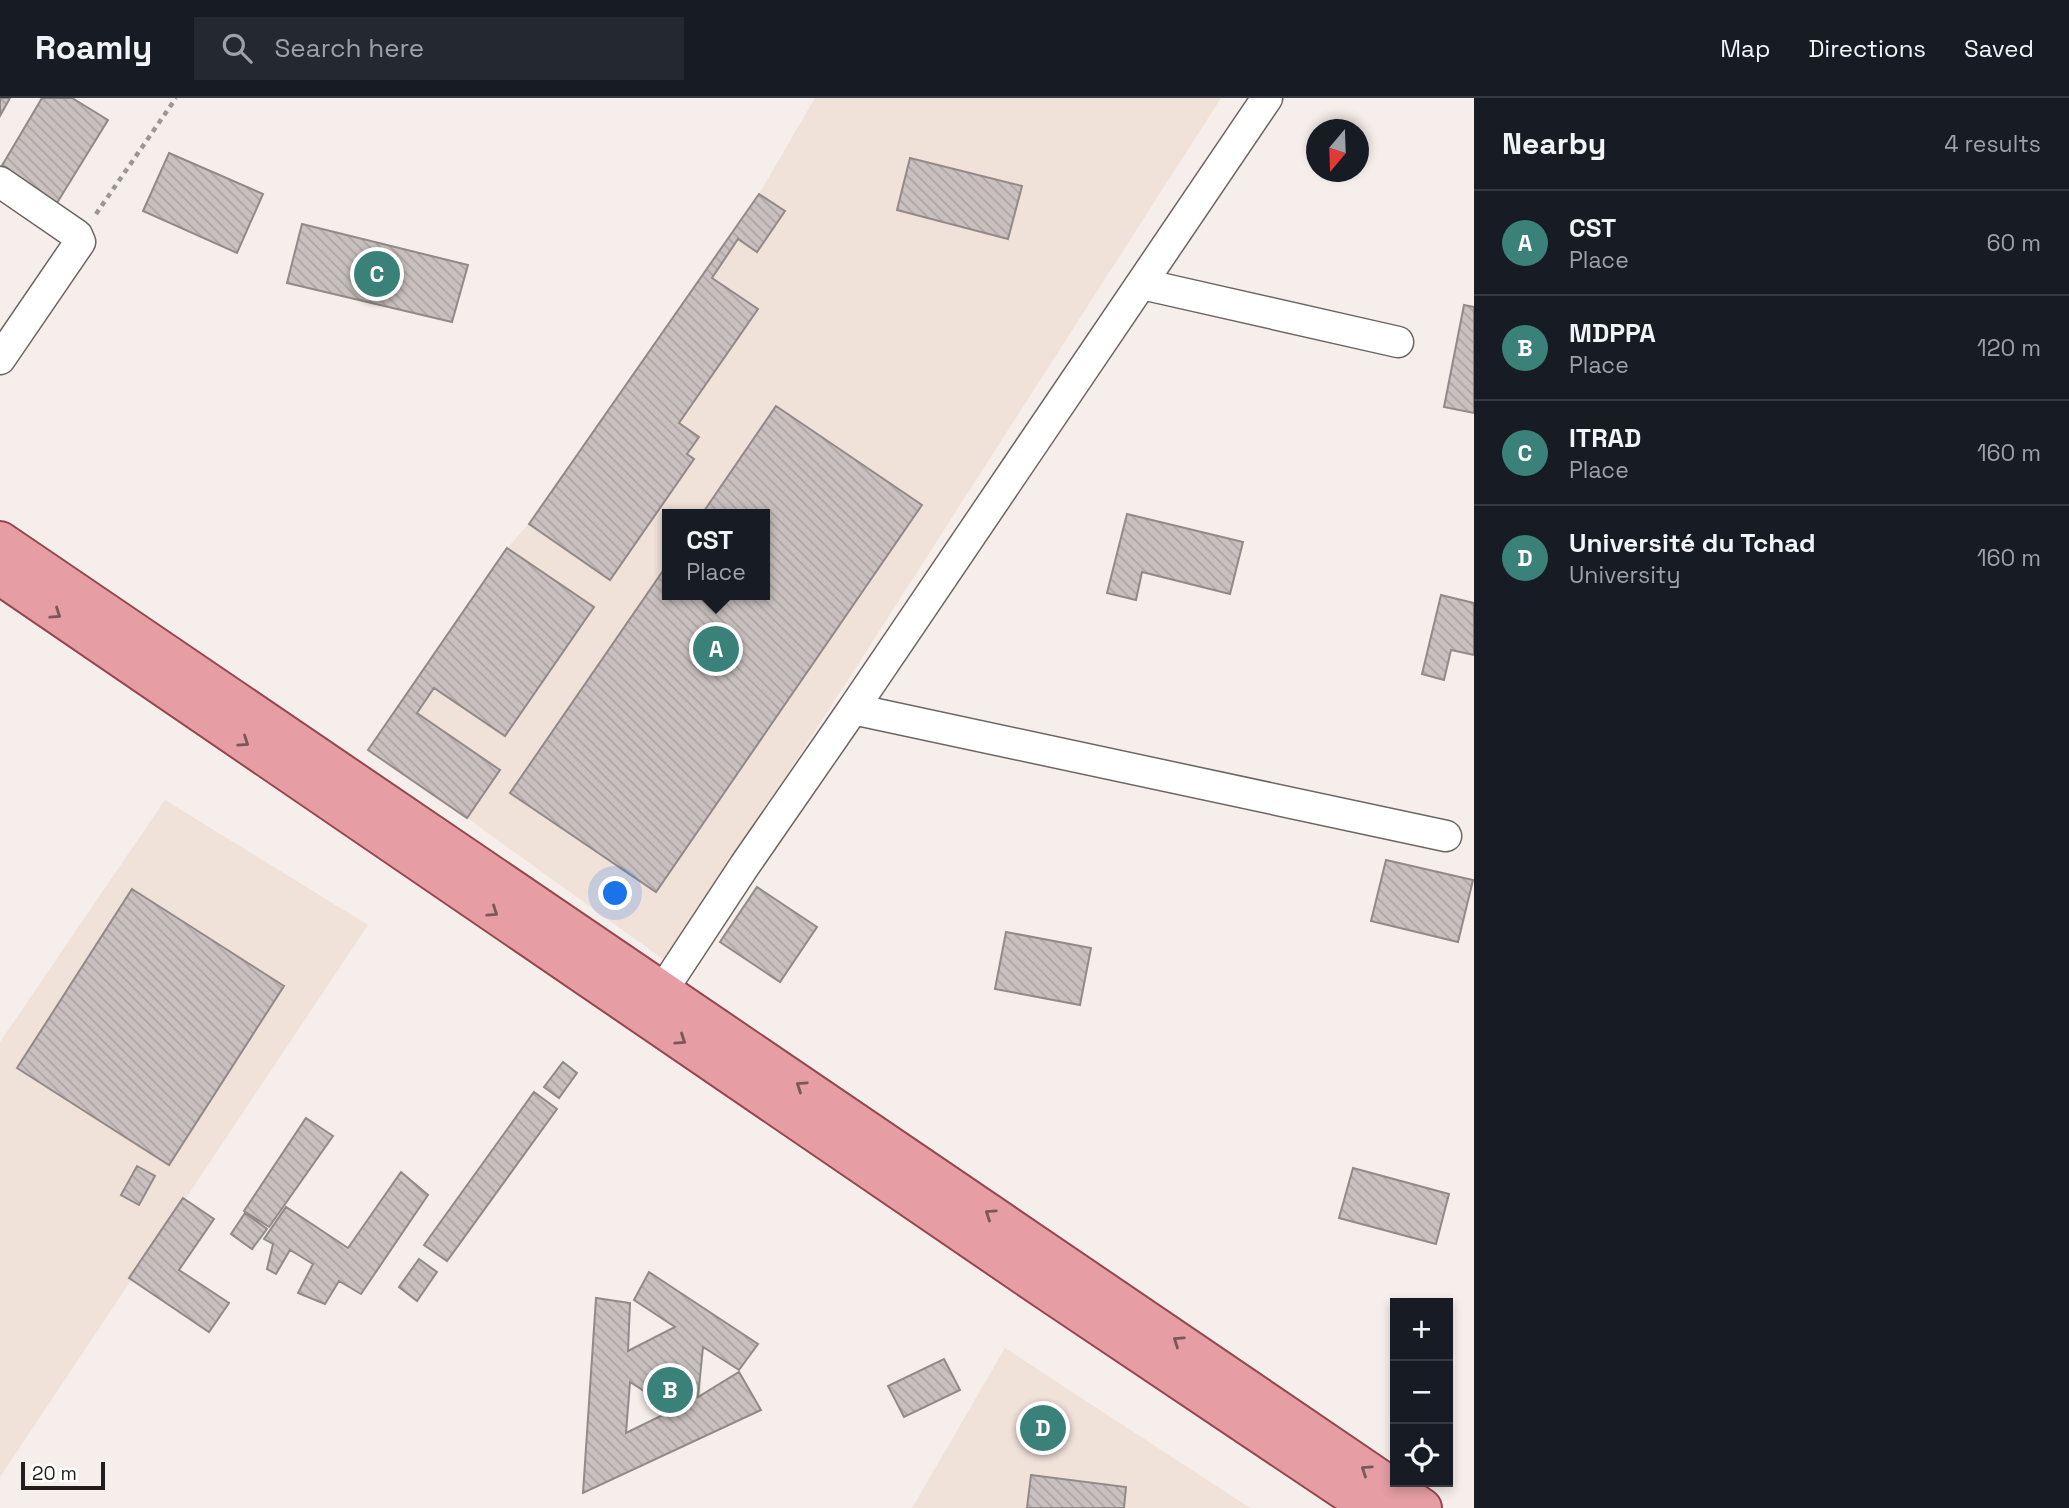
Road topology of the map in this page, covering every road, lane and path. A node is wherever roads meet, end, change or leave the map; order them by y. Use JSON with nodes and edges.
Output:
{"nodes":[{"id":1,"x":176,"y":98,"type":"edge"},
{"id":2,"x":1267,"y":98,"type":"edge"},
{"id":3,"x":0,"y":182,"type":"edge"},
{"id":4,"x":80,"y":238,"type":"junction"},
{"id":5,"x":1142,"y":284,"type":"junction"},
{"id":6,"x":1398,"y":342,"type":"dead end"},
{"id":7,"x":0,"y":359,"type":"edge"},
{"id":8,"x":0,"y":541,"type":"edge"},
{"id":9,"x":0,"y":575,"type":"edge"},
{"id":10,"x":853,"y":709,"type":"junction"},
{"id":11,"x":1446,"y":836,"type":"dead end"},
{"id":12,"x":462,"y":873,"type":"junction"},
{"id":13,"x":576,"y":950,"type":"junction"},
{"id":14,"x":662,"y":991,"type":"junction"},
{"id":15,"x":1217,"y":1386,"type":"junction"},
{"id":16,"x":1371,"y":1508,"type":"edge"},
{"id":17,"x":1422,"y":1508,"type":"edge"}],
"edges":[{"from":1,"to":4,"type":"path"},
{"from":2,"to":5,"type":"street"},
{"from":3,"to":4,"type":"street"},
{"from":4,"to":7,"type":"street"},
{"from":5,"to":6,"type":"street"},
{"from":5,"to":10,"type":"street"},
{"from":8,"to":12,"type":"main road"},
{"from":9,"to":12,"type":"main road","one_way":true},
{"from":10,"to":11,"type":"street"},
{"from":10,"to":14,"type":"street"},
{"from":12,"to":13,"type":"main road"},
{"from":13,"to":14,"type":"main road"},
{"from":13,"to":15,"type":"main road","one_way":true},
{"from":15,"to":14,"type":"main road","one_way":true},
{"from":15,"to":16,"type":"main road"},
{"from":17,"to":15,"type":"main road","one_way":true}]}
